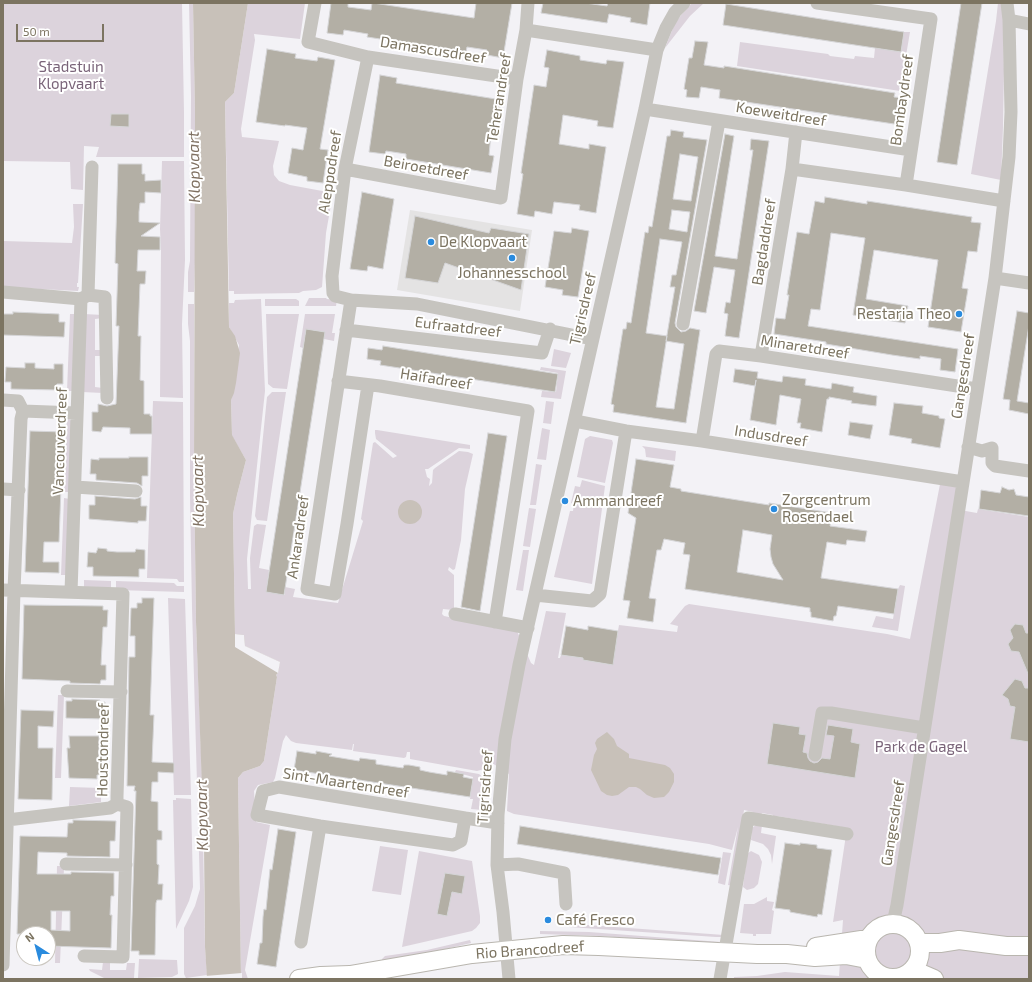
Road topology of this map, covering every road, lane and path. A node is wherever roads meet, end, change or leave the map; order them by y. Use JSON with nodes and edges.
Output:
{"nodes":[{"id":1,"x":314,"y":3,"type":"edge"},
{"id":2,"x":528,"y":3,"type":"edge"},
{"id":3,"x":684,"y":3,"type":"edge"},
{"id":4,"x":817,"y":3,"type":"edge"},
{"id":5,"x":1007,"y":3,"type":"edge"},
{"id":6,"x":1010,"y":20,"type":"junction"},
{"id":7,"x":1029,"y":24,"type":"edge"},
{"id":8,"x":526,"y":30,"type":"junction"},
{"id":9,"x":657,"y":50,"type":"junction"},
{"id":10,"x":368,"y":56,"type":"junction"},
{"id":11,"x":517,"y":79,"type":"junction"},
{"id":12,"x":645,"y":109,"type":"junction"},
{"id":13,"x":718,"y":121,"type":"junction"},
{"id":14,"x":796,"y":132,"type":"junction"},
{"id":15,"x":911,"y":150,"type":"junction"},
{"id":16,"x":92,"y":167,"type":"dead end"},
{"id":17,"x":345,"y":169,"type":"junction"},
{"id":18,"x":792,"y":169,"type":"junction"},
{"id":19,"x":906,"y":185,"type":"junction"},
{"id":20,"x":501,"y":198,"type":"joint"},
{"id":21,"x":1004,"y":201,"type":"junction"},
{"id":22,"x":995,"y":278,"type":"junction"},
{"id":23,"x":1029,"y":283,"type":"edge"},
{"id":24,"x":3,"y":292,"type":"edge"},
{"id":25,"x":333,"y":293,"type":"joint"},
{"id":26,"x":84,"y":297,"type":"junction"},
{"id":27,"x":351,"y":300,"type":"junction"},
{"id":28,"x":683,"y":324,"type":"dead end"},
{"id":29,"x":346,"y":330,"type":"junction"},
{"id":30,"x":550,"y":330,"type":"junction"},
{"id":31,"x":592,"y":339,"type":"junction"},
{"id":32,"x":761,"y":356,"type":"junction"},
{"id":33,"x":338,"y":381,"type":"junction"},
{"id":34,"x":368,"y":385,"type":"junction"},
{"id":35,"x":977,"y":389,"type":"junction"},
{"id":36,"x":107,"y":398,"type":"dead end"},
{"id":37,"x":3,"y":400,"type":"edge"},
{"id":38,"x":23,"y":412,"type":"junction"},
{"id":39,"x":76,"y":413,"type":"junction"},
{"id":40,"x":575,"y":421,"type":"junction"},
{"id":41,"x":626,"y":432,"type":"junction"},
{"id":42,"x":702,"y":441,"type":"junction"},
{"id":43,"x":968,"y":447,"type":"junction"},
{"id":44,"x":1029,"y":471,"type":"edge"},
{"id":45,"x":963,"y":482,"type":"junction"},
{"id":46,"x":75,"y":487,"type":"junction"},
{"id":47,"x":3,"y":489,"type":"edge"},
{"id":48,"x":19,"y":490,"type":"junction"},
{"id":49,"x":136,"y":491,"type":"dead end"},
{"id":50,"x":8,"y":591,"type":"edge"},
{"id":51,"x":71,"y":592,"type":"junction"},
{"id":52,"x":535,"y":595,"type":"junction"},
{"id":53,"x":455,"y":614,"type":"dead end"},
{"id":54,"x":495,"y":622,"type":"junction"},
{"id":55,"x":528,"y":628,"type":"junction"},
{"id":56,"x":7,"y":686,"type":"edge"},
{"id":57,"x":67,"y":691,"type":"dead end"},
{"id":58,"x":121,"y":692,"type":"junction"},
{"id":59,"x":924,"y":728,"type":"junction"},
{"id":60,"x":815,"y":755,"type":"dead end"},
{"id":61,"x":6,"y":772,"type":"edge"},
{"id":62,"x":117,"y":804,"type":"junction"},
{"id":63,"x":465,"y":818,"type":"junction"},
{"id":64,"x":498,"y":823,"type":"junction"},
{"id":65,"x":6,"y":824,"type":"edge"},
{"id":66,"x":320,"y":826,"type":"junction"},
{"id":67,"x":847,"y":834,"type":"dead end"},
{"id":68,"x":66,"y":864,"type":"dead end"},
{"id":69,"x":126,"y":865,"type":"junction"},
{"id":70,"x":497,"y":865,"type":"junction"},
{"id":71,"x":566,"y":904,"type":"dead end"},
{"id":72,"x":893,"y":923,"type":"junction"},
{"id":73,"x":4,"y":925,"type":"edge"},
{"id":74,"x":868,"y":939,"type":"junction"},
{"id":75,"x":301,"y":942,"type":"dead end"},
{"id":76,"x":920,"y":943,"type":"junction"},
{"id":77,"x":1029,"y":946,"type":"edge"},
{"id":78,"x":507,"y":951,"type":"junction"},
{"id":79,"x":726,"y":952,"type":"junction"},
{"id":80,"x":787,"y":954,"type":"junction"},
{"id":81,"x":84,"y":956,"type":"dead end"},
{"id":82,"x":3,"y":965,"type":"edge"},
{"id":83,"x":913,"y":970,"type":"junction"},
{"id":84,"x":881,"y":973,"type":"edge"},
{"id":85,"x":379,"y":975,"type":"edge"},
{"id":86,"x":299,"y":979,"type":"edge"},
{"id":87,"x":509,"y":979,"type":"edge"},
{"id":88,"x":720,"y":979,"type":"edge"},
{"id":89,"x":934,"y":979,"type":"edge"}],
"edges":[{"from":1,"to":10,"type":"street","name":"Damascusdreef"},
{"from":2,"to":8,"type":"street","name":"Teherandreef"},
{"from":3,"to":9,"type":"street","name":"Tigrisdreef"},
{"from":4,"to":15,"type":"street","name":"Bombaydreef"},
{"from":5,"to":6,"type":"street","name":"Gangesdreef"},
{"from":6,"to":7,"type":"street"},
{"from":6,"to":21,"type":"street","name":"Gangesdreef"},
{"from":8,"to":9,"type":"street"},
{"from":8,"to":11,"type":"street","name":"Teherandreef"},
{"from":9,"to":12,"type":"street","name":"Tigrisdreef"},
{"from":10,"to":11,"type":"street","name":"Damascusdreef"},
{"from":10,"to":17,"type":"street","name":"Aleppodreef"},
{"from":11,"to":20,"type":"street","name":"Teherandreef"},
{"from":12,"to":13,"type":"street","name":"Koeweitdreef"},
{"from":12,"to":31,"type":"street","name":"Tigrisdreef"},
{"from":13,"to":14,"type":"street","name":"Koeweitdreef"},
{"from":13,"to":28,"type":"street"},
{"from":14,"to":15,"type":"street","name":"Koeweitdreef"},
{"from":14,"to":18,"type":"street","name":"Bagdaddreef"},
{"from":15,"to":19,"type":"street","name":"Bombaydreef"},
{"from":16,"to":26,"type":"street","name":"Vancouverdreef"},
{"from":17,"to":20,"type":"street","name":"Beiroetdreef"},
{"from":17,"to":25,"type":"street","name":"Aleppodreef"},
{"from":18,"to":19,"type":"street"},
{"from":18,"to":32,"type":"street","name":"Bagdaddreef"},
{"from":19,"to":21,"type":"street"},
{"from":21,"to":22,"type":"street","name":"Gangesdreef"},
{"from":22,"to":23,"type":"street"},
{"from":22,"to":35,"type":"street","name":"Gangesdreef"},
{"from":24,"to":26,"type":"street"},
{"from":25,"to":27,"type":"street","name":"Eufraatdreef"},
{"from":26,"to":36,"type":"street"},
{"from":26,"to":39,"type":"street","name":"Vancouverdreef"},
{"from":27,"to":29,"type":"street","name":"Ankaradreef"},
{"from":27,"to":30,"type":"street","name":"Eufraatdreef"},
{"from":29,"to":30,"type":"street","name":"Eufraatdreef"},
{"from":29,"to":33,"type":"street","name":"Ankaradreef"},
{"from":30,"to":31,"type":"street","name":"Eufraatdreef"},
{"from":31,"to":40,"type":"street","name":"Tigrisdreef"},
{"from":32,"to":35,"type":"street","name":"Minaretdreef"},
{"from":32,"to":42,"type":"street","name":"Minaretdreef"},
{"from":33,"to":34,"type":"street","name":"Haifadreef"},
{"from":33,"to":34,"type":"street","name":"Ankaradreef"},
{"from":34,"to":54,"type":"street","name":"Haifadreef"},
{"from":35,"to":43,"type":"street","name":"Gangesdreef"},
{"from":37,"to":38,"type":"street"},
{"from":38,"to":39,"type":"street"},
{"from":38,"to":48,"type":"street"},
{"from":39,"to":46,"type":"street","name":"Vancouverdreef"},
{"from":40,"to":41,"type":"street","name":"Indusdreef"},
{"from":40,"to":52,"type":"street","name":"Tigrisdreef"},
{"from":41,"to":42,"type":"street","name":"Indusdreef"},
{"from":41,"to":52,"type":"street"},
{"from":42,"to":45,"type":"street","name":"Indusdreef"},
{"from":43,"to":44,"type":"street"},
{"from":43,"to":45,"type":"street","name":"Gangesdreef"},
{"from":45,"to":59,"type":"street","name":"Gangesdreef"},
{"from":46,"to":49,"type":"street"},
{"from":46,"to":51,"type":"street","name":"Vancouverdreef"},
{"from":47,"to":48,"type":"street"},
{"from":48,"to":50,"type":"street"},
{"from":50,"to":51,"type":"street"},
{"from":50,"to":56,"type":"street"},
{"from":51,"to":58,"type":"street","name":"Houstondreef"},
{"from":52,"to":55,"type":"street","name":"Tigrisdreef"},
{"from":53,"to":54,"type":"street"},
{"from":54,"to":55,"type":"street"},
{"from":55,"to":64,"type":"street","name":"Tigrisdreef"},
{"from":56,"to":61,"type":"street"},
{"from":57,"to":58,"type":"street"},
{"from":58,"to":62,"type":"street","name":"Houstondreef"},
{"from":59,"to":60,"type":"street"},
{"from":59,"to":72,"type":"street","name":"Gangesdreef"},
{"from":61,"to":65,"type":"street"},
{"from":62,"to":65,"type":"street"},
{"from":62,"to":69,"type":"street","name":"Houstondreef"},
{"from":63,"to":64,"type":"street","name":"Sint-Maartendreef"},
{"from":63,"to":66,"type":"street","name":"Sint-Maartendreef"},
{"from":63,"to":66,"type":"street","name":"Sint-Maartendreef"},
{"from":64,"to":70,"type":"street","name":"Tigrisdreef"},
{"from":65,"to":73,"type":"street"},
{"from":66,"to":75,"type":"street"},
{"from":67,"to":79,"type":"street"},
{"from":68,"to":69,"type":"street"},
{"from":69,"to":81,"type":"street","name":"Houstondreef"},
{"from":70,"to":71,"type":"street"},
{"from":70,"to":78,"type":"street","name":"Tigrisdreef"},
{"from":72,"to":74,"type":"street"},
{"from":72,"to":76,"type":"street"},
{"from":73,"to":82,"type":"street"},
{"from":74,"to":80,"type":"street","name":"Rio Brancodreef"},
{"from":74,"to":84,"type":"street"},
{"from":76,"to":77,"type":"street"},
{"from":76,"to":83,"type":"street"},
{"from":78,"to":79,"type":"street","name":"Rio Brancodreef"},
{"from":78,"to":85,"type":"street","name":"Rio Brancodreef"},
{"from":78,"to":87,"type":"street","name":"Tigrisdreef"},
{"from":79,"to":80,"type":"street","name":"Rio Brancodreef"},
{"from":79,"to":88,"type":"street"},
{"from":80,"to":84,"type":"street","name":"Rio Brancodreef"},
{"from":83,"to":84,"type":"street"},
{"from":83,"to":89,"type":"street"},
{"from":85,"to":86,"type":"street","name":"Rio Brancodreef"}]}
